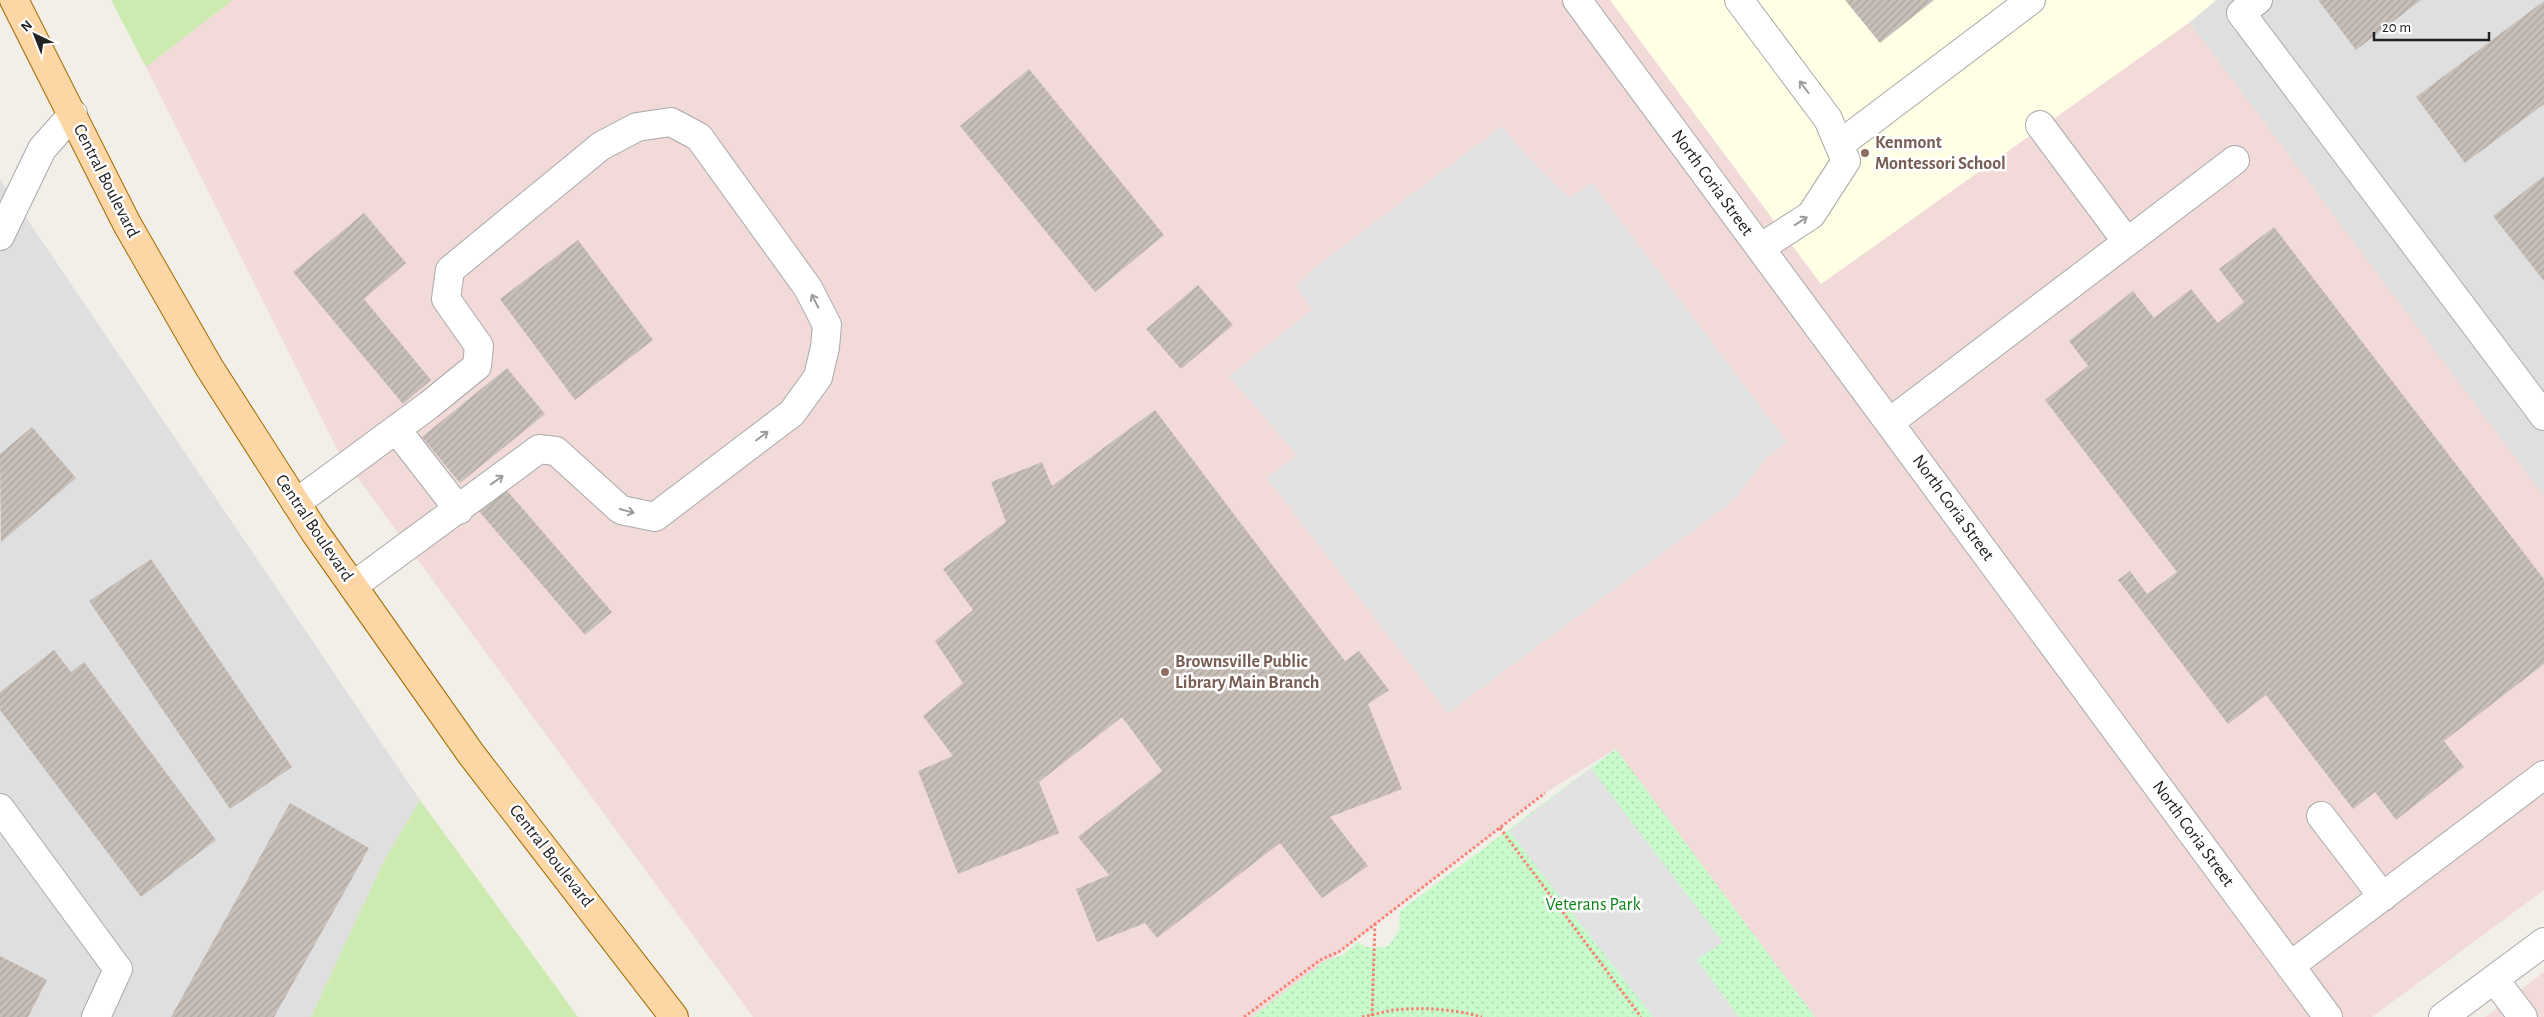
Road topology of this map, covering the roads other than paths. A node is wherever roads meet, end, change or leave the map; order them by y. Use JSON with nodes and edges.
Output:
{"nodes":[{"id":1,"x":14,"y":0,"type":"edge"},
{"id":2,"x":1577,"y":0,"type":"edge"},
{"id":3,"x":1739,"y":0,"type":"edge"},
{"id":4,"x":2031,"y":0,"type":"edge"},
{"id":5,"x":2258,"y":0,"type":"edge"},
{"id":6,"x":73,"y":114,"type":"junction"},
{"id":7,"x":2040,"y":125,"type":"dead end"},
{"id":8,"x":1839,"y":145,"type":"junction"},
{"id":9,"x":2236,"y":160,"type":"dead end"},
{"id":10,"x":0,"y":236,"type":"edge"},
{"id":11,"x":2127,"y":242,"type":"junction"},
{"id":12,"x":1760,"y":248,"type":"junction"},
{"id":13,"x":2544,"y":416,"type":"edge"},
{"id":14,"x":1890,"y":422,"type":"junction"},
{"id":15,"x":396,"y":429,"type":"junction"},
{"id":16,"x":296,"y":503,"type":"junction"},
{"id":17,"x":459,"y":510,"type":"junction"},
{"id":18,"x":354,"y":586,"type":"junction"},
{"id":19,"x":2544,"y":775,"type":"edge"},
{"id":20,"x":0,"y":808,"type":"edge"},
{"id":21,"x":2320,"y":816,"type":"dead end"},
{"id":22,"x":2383,"y":897,"type":"junction"},
{"id":23,"x":2544,"y":942,"type":"edge"},
{"id":24,"x":2290,"y":966,"type":"junction"},
{"id":25,"x":2494,"y":979,"type":"junction"},
{"id":26,"x":96,"y":1017,"type":"edge"},
{"id":27,"x":674,"y":1017,"type":"edge"},
{"id":28,"x":2328,"y":1017,"type":"edge"},
{"id":29,"x":2443,"y":1017,"type":"edge"},
{"id":30,"x":2523,"y":1017,"type":"edge"}],
"edges":[{"from":1,"to":6,"type":"main road","name":"Central Boulevard"},
{"from":2,"to":12,"type":"street","name":"North Coria Street"},
{"from":8,"to":3,"type":"street","one_way":true},
{"from":4,"to":8,"type":"street"},
{"from":5,"to":13,"type":"street"},
{"from":6,"to":10,"type":"street"},
{"from":6,"to":16,"type":"main road","name":"Central Boulevard"},
{"from":7,"to":11,"type":"street"},
{"from":12,"to":8,"type":"street","one_way":true},
{"from":9,"to":11,"type":"street"},
{"from":11,"to":14,"type":"street"},
{"from":12,"to":14,"type":"street","name":"North Coria Street"},
{"from":14,"to":24,"type":"street","name":"North Coria Street"},
{"from":15,"to":16,"type":"street"},
{"from":15,"to":17,"type":"street"},
{"from":17,"to":15,"type":"street","one_way":true},
{"from":16,"to":18,"type":"main road","name":"Central Boulevard"},
{"from":17,"to":18,"type":"street"},
{"from":18,"to":27,"type":"main road","name":"Central Boulevard"},
{"from":19,"to":22,"type":"street"},
{"from":20,"to":26,"type":"street"},
{"from":21,"to":22,"type":"street"},
{"from":22,"to":24,"type":"street"},
{"from":23,"to":25,"type":"street"},
{"from":24,"to":28,"type":"street","name":"North Coria Street"},
{"from":25,"to":29,"type":"street"},
{"from":25,"to":30,"type":"street"}]}
